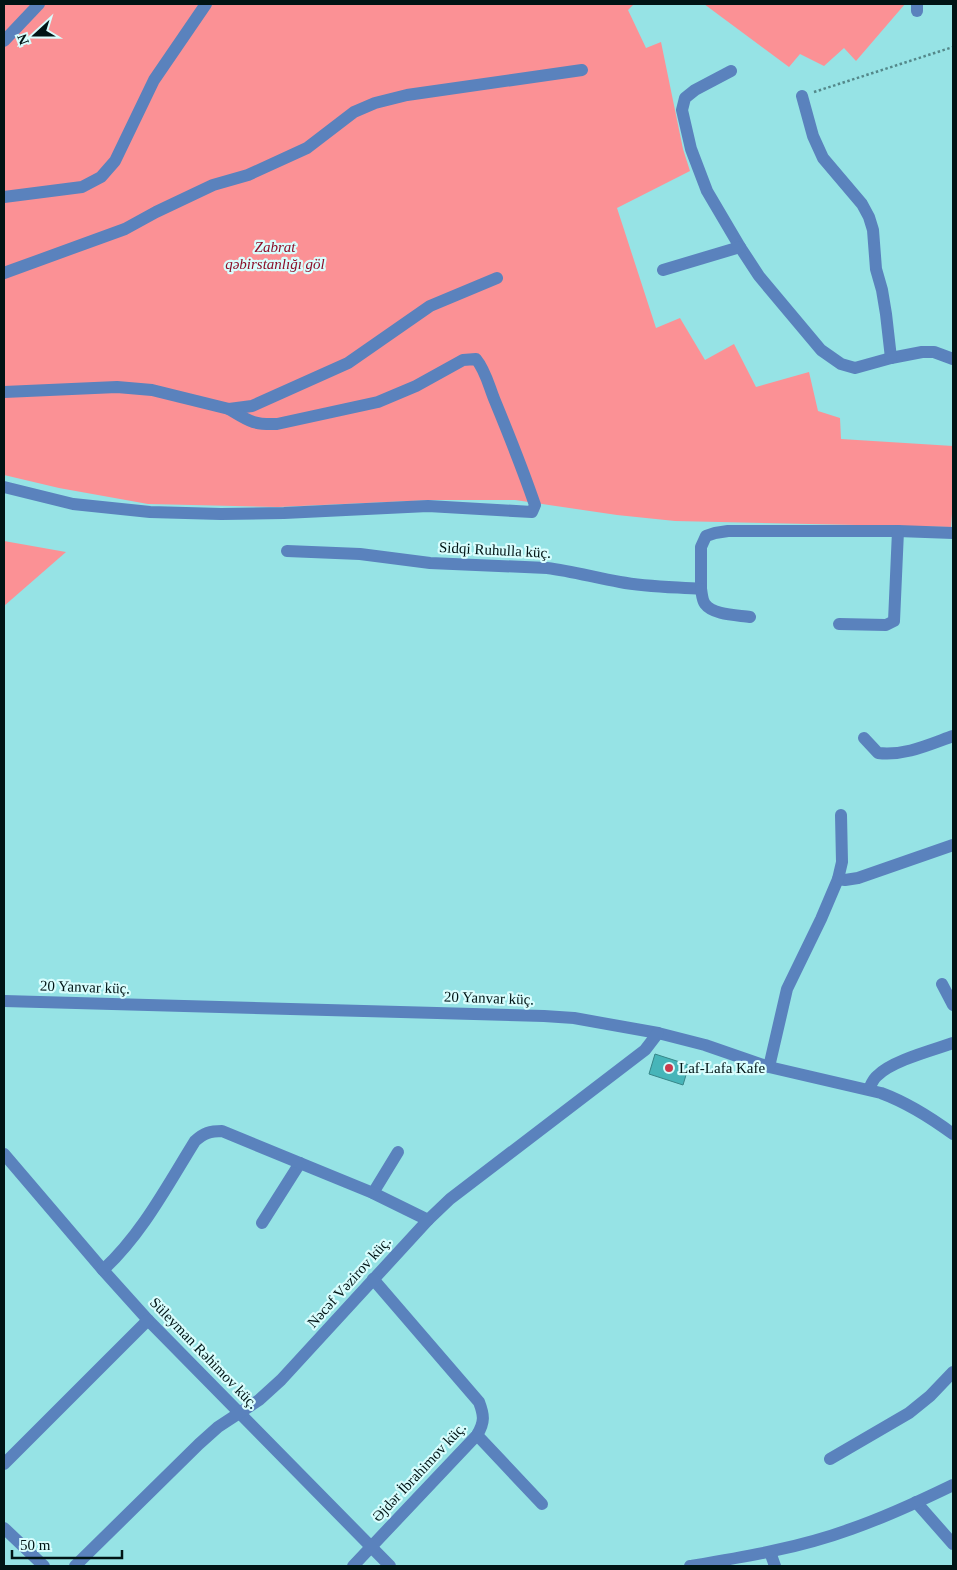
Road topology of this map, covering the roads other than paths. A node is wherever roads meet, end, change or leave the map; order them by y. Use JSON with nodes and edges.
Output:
{"nodes":[{"id":1,"x":39,"y":4,"type":"edge"},
{"id":2,"x":206,"y":4,"type":"edge"},
{"id":3,"x":4,"y":41,"type":"edge"},
{"id":4,"x":582,"y":70,"type":"dead end"},
{"id":5,"x":731,"y":71,"type":"dead end"},
{"id":6,"x":802,"y":96,"type":"road end"},
{"id":7,"x":4,"y":197,"type":"edge"},
{"id":8,"x":740,"y":247,"type":"junction"},
{"id":9,"x":663,"y":270,"type":"dead end"},
{"id":10,"x":4,"y":273,"type":"edge"},
{"id":11,"x":497,"y":278,"type":"dead end"},
{"id":12,"x":891,"y":358,"type":"junction"},
{"id":13,"x":953,"y":359,"type":"edge"},
{"id":14,"x":4,"y":392,"type":"edge"},
{"id":15,"x":229,"y":408,"type":"junction"},
{"id":16,"x":4,"y":486,"type":"edge"},
{"id":17,"x":898,"y":531,"type":"junction"},
{"id":18,"x":953,"y":533,"type":"edge"},
{"id":19,"x":287,"y":551,"type":"dead end"},
{"id":20,"x":701,"y":589,"type":"junction"},
{"id":21,"x":750,"y":617,"type":"dead end"},
{"id":22,"x":840,"y":624,"type":"dead end"},
{"id":23,"x":953,"y":736,"type":"edge"},
{"id":24,"x":864,"y":738,"type":"dead end"},
{"id":25,"x":841,"y":815,"type":"dead end"},
{"id":26,"x":953,"y":845,"type":"edge"},
{"id":27,"x":838,"y":879,"type":"junction"},
{"id":28,"x":942,"y":984,"type":"dead end"},
{"id":29,"x":4,"y":1001,"type":"edge"},
{"id":30,"x":953,"y":1005,"type":"edge"},
{"id":31,"x":658,"y":1033,"type":"junction"},
{"id":32,"x":953,"y":1043,"type":"edge"},
{"id":33,"x":769,"y":1066,"type":"junction"},
{"id":34,"x":869,"y":1090,"type":"junction"},
{"id":35,"x":953,"y":1134,"type":"edge"},
{"id":36,"x":398,"y":1152,"type":"dead end"},
{"id":37,"x":4,"y":1154,"type":"edge"},
{"id":38,"x":300,"y":1163,"type":"junction"},
{"id":39,"x":373,"y":1193,"type":"junction"},
{"id":40,"x":428,"y":1220,"type":"junction"},
{"id":41,"x":262,"y":1223,"type":"dead end"},
{"id":42,"x":103,"y":1270,"type":"junction"},
{"id":43,"x":373,"y":1279,"type":"junction"},
{"id":44,"x":148,"y":1320,"type":"junction"},
{"id":45,"x":953,"y":1372,"type":"edge"},
{"id":46,"x":238,"y":1413,"type":"junction"},
{"id":47,"x":477,"y":1435,"type":"junction"},
{"id":48,"x":830,"y":1459,"type":"dead end"},
{"id":49,"x":4,"y":1464,"type":"edge"},
{"id":50,"x":953,"y":1485,"type":"edge"},
{"id":51,"x":916,"y":1502,"type":"junction"},
{"id":52,"x":542,"y":1504,"type":"dead end"},
{"id":53,"x":4,"y":1528,"type":"edge"},
{"id":54,"x":953,"y":1544,"type":"edge"},
{"id":55,"x":371,"y":1547,"type":"junction"},
{"id":56,"x":770,"y":1552,"type":"junction"},
{"id":57,"x":44,"y":1566,"type":"edge"},
{"id":58,"x":75,"y":1566,"type":"edge"},
{"id":59,"x":353,"y":1566,"type":"edge"},
{"id":60,"x":390,"y":1566,"type":"edge"},
{"id":61,"x":690,"y":1566,"type":"edge"},
{"id":62,"x":775,"y":1566,"type":"edge"}],
"edges":[{"from":1,"to":3,"type":"street"},
{"from":2,"to":7,"type":"street"},
{"from":4,"to":10,"type":"street"},
{"from":5,"to":8,"type":"street"},
{"from":6,"to":12,"type":"street"},
{"from":8,"to":9,"type":"street"},
{"from":8,"to":12,"type":"street"},
{"from":11,"to":15,"type":"street"},
{"from":12,"to":13,"type":"street"},
{"from":14,"to":15,"type":"street"},
{"from":15,"to":16,"type":"street"},
{"from":17,"to":18,"type":"street"},
{"from":17,"to":20,"type":"street"},
{"from":17,"to":22,"type":"street"},
{"from":19,"to":20,"type":"street","name":"Sidqi Ruhulla küç."},
{"from":20,"to":21,"type":"street"},
{"from":23,"to":24,"type":"street"},
{"from":25,"to":27,"type":"street"},
{"from":26,"to":27,"type":"street"},
{"from":27,"to":33,"type":"street"},
{"from":28,"to":30,"type":"street"},
{"from":29,"to":31,"type":"street","name":"20 Yanvar küç."},
{"from":31,"to":33,"type":"street","name":"20 Yanvar küç."},
{"from":31,"to":40,"type":"street","name":"Nəcəf Vəzirov küç."},
{"from":32,"to":34,"type":"street"},
{"from":33,"to":34,"type":"street","name":"20 Yanvar küç."},
{"from":34,"to":35,"type":"street","name":"20 Yanvar küç."},
{"from":36,"to":39,"type":"street"},
{"from":37,"to":42,"type":"street","name":"Süleyman Rəhimov küç."},
{"from":38,"to":39,"type":"street"},
{"from":38,"to":41,"type":"street"},
{"from":38,"to":42,"type":"street"},
{"from":39,"to":40,"type":"street"},
{"from":40,"to":43,"type":"street","name":"Nəcəf Vəzirov küç."},
{"from":42,"to":44,"type":"street","name":"Süleyman Rəhimov küç."},
{"from":43,"to":46,"type":"street","name":"Nəcəf Vəzirov küç."},
{"from":43,"to":47,"type":"street","name":"Əjdər İbrahimov küç."},
{"from":44,"to":46,"type":"street","name":"Süleyman Rəhimov küç."},
{"from":44,"to":49,"type":"street"},
{"from":45,"to":48,"type":"street"},
{"from":46,"to":55,"type":"street","name":"Süleyman Rəhimov küç."},
{"from":46,"to":58,"type":"street","name":"Nəcəf Vəzirov küç."},
{"from":47,"to":52,"type":"street"},
{"from":47,"to":55,"type":"street","name":"Əjdər İbrahimov küç."},
{"from":50,"to":51,"type":"street"},
{"from":51,"to":54,"type":"street"},
{"from":51,"to":56,"type":"street"},
{"from":53,"to":57,"type":"street"},
{"from":55,"to":59,"type":"street","name":"Əjdər İbrahimov küç."},
{"from":55,"to":60,"type":"street","name":"Süleyman Rəhimov küç."},
{"from":56,"to":61,"type":"street"},
{"from":56,"to":62,"type":"street"}]}
